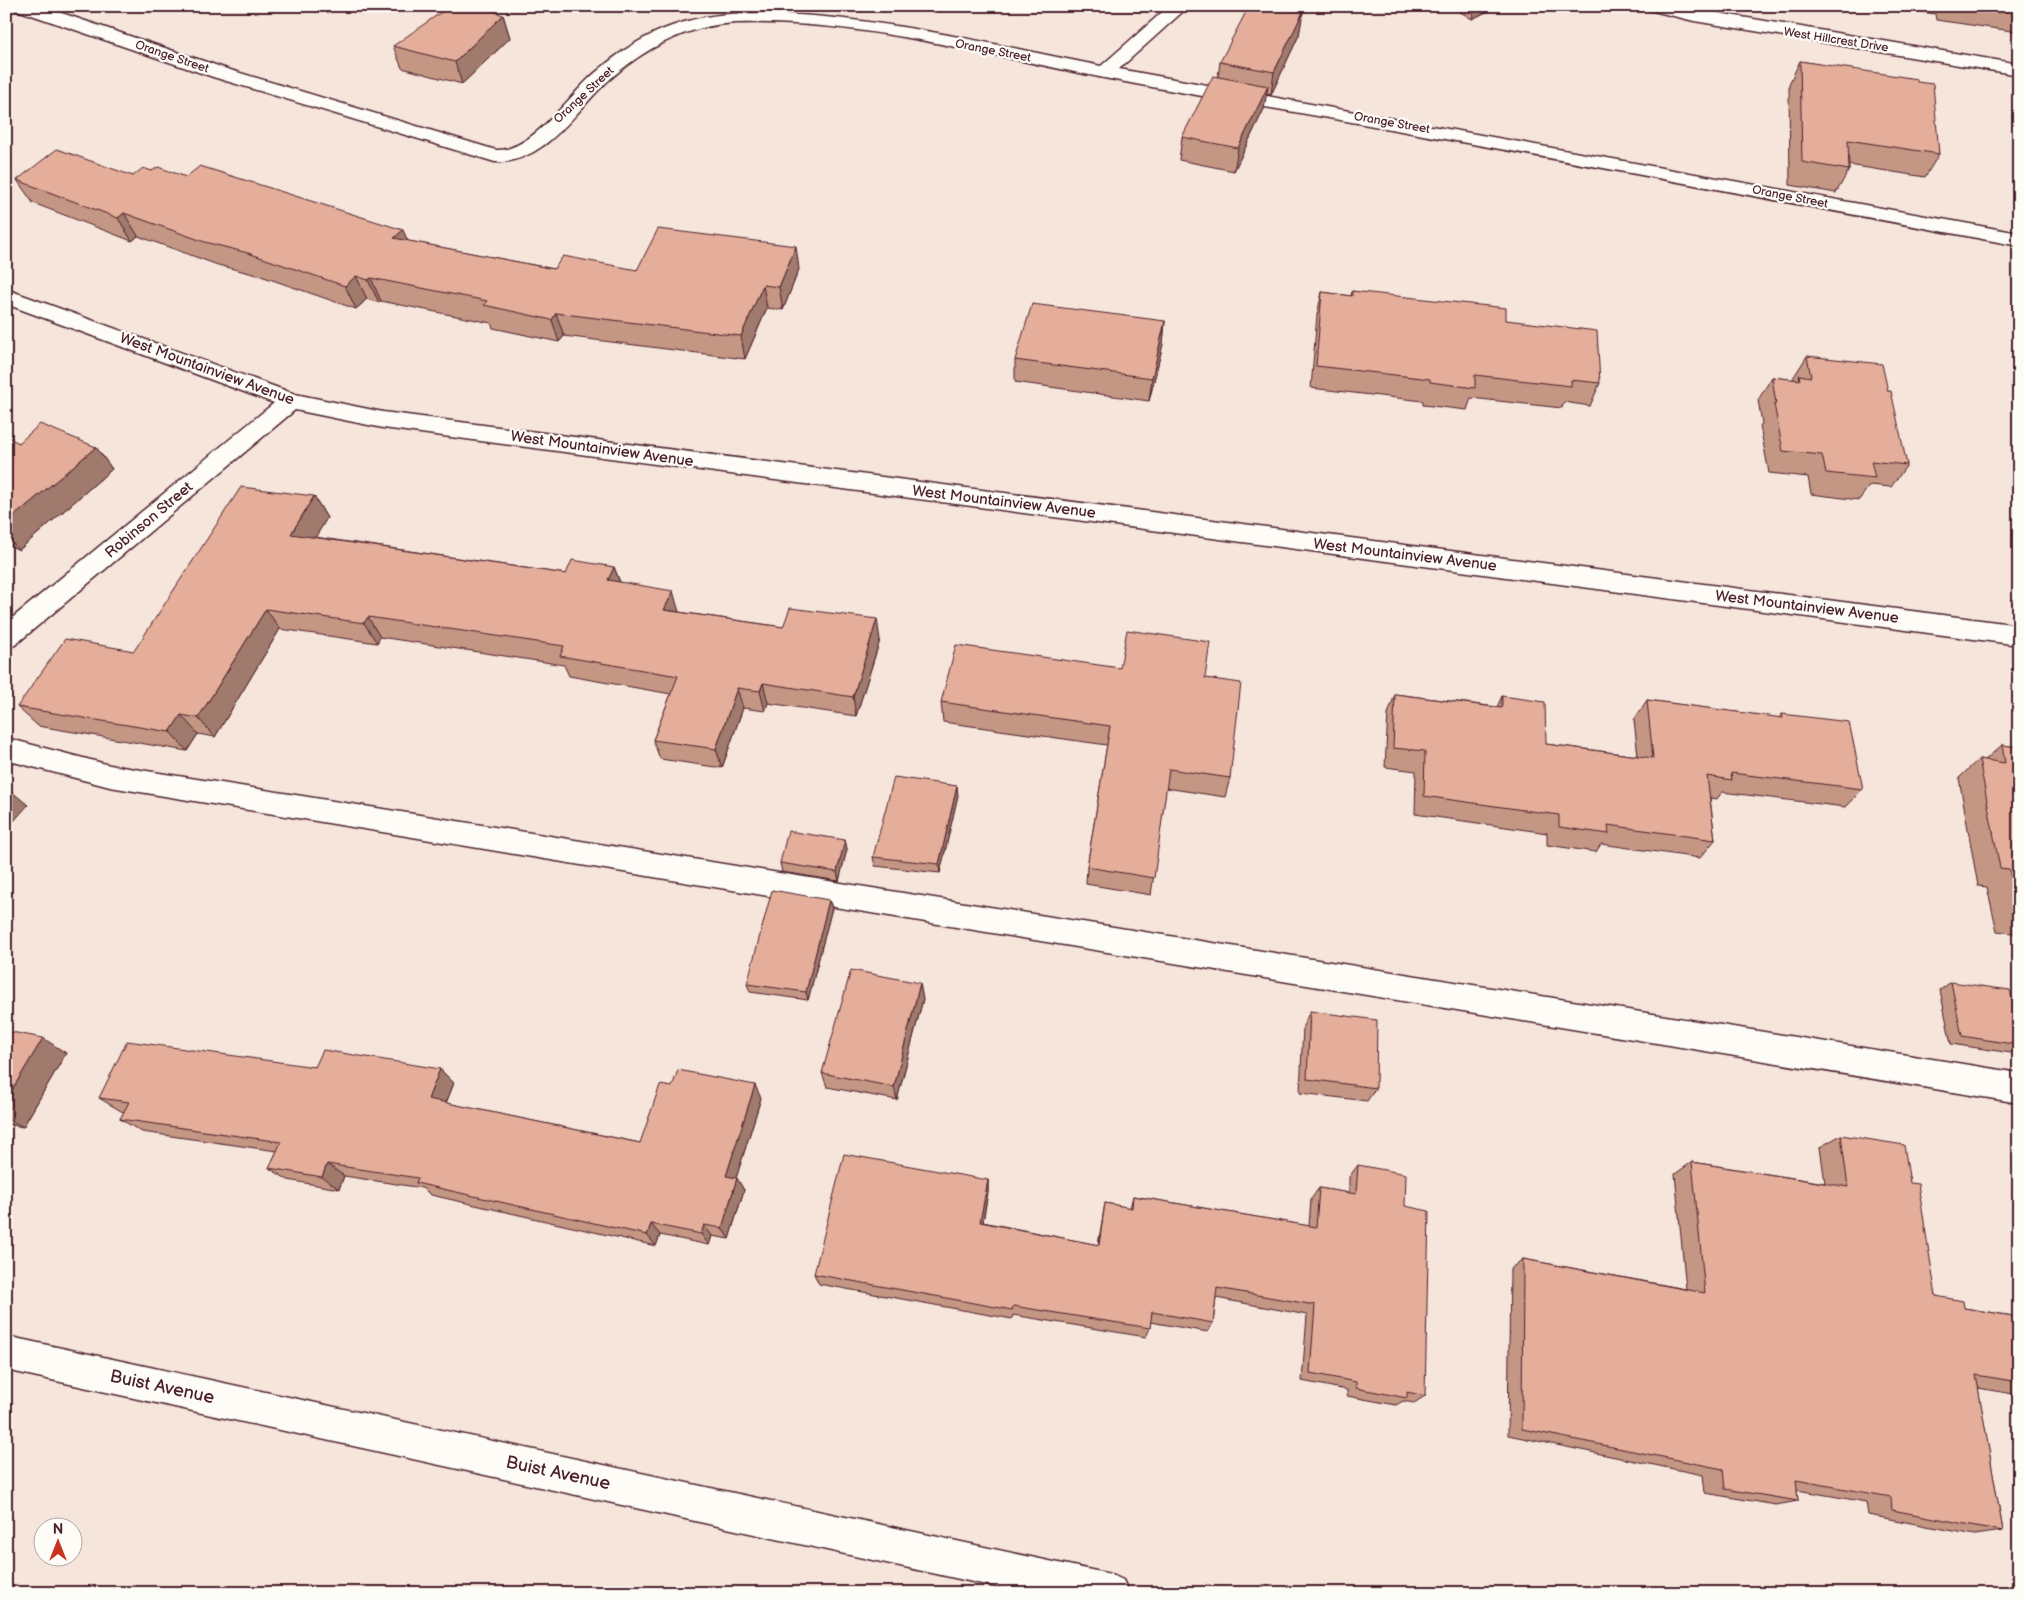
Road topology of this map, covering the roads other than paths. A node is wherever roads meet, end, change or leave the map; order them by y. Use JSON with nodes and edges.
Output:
{"nodes":[{"id":1,"x":23,"y":6,"type":"edge"},
{"id":2,"x":1180,"y":6,"type":"edge"},
{"id":3,"x":1655,"y":6,"type":"edge"},
{"id":4,"x":2019,"y":70,"type":"edge"},
{"id":5,"x":1104,"y":73,"type":"junction"},
{"id":6,"x":2019,"y":240,"type":"edge"},
{"id":7,"x":6,"y":296,"type":"edge"},
{"id":8,"x":291,"y":401,"type":"junction"},
{"id":9,"x":2019,"y":635,"type":"edge"},
{"id":10,"x":6,"y":638,"type":"edge"},
{"id":11,"x":6,"y":749,"type":"edge"},
{"id":12,"x":2019,"y":1088,"type":"edge"},
{"id":13,"x":6,"y":1354,"type":"edge"},
{"id":14,"x":1110,"y":1593,"type":"edge"}],
"edges":[{"from":1,"to":5,"type":"street","name":"Orange Street"},
{"from":2,"to":5,"type":"street"},
{"from":3,"to":4,"type":"street","name":"West Hillcrest Drive"},
{"from":5,"to":6,"type":"street","name":"Orange Street"},
{"from":7,"to":8,"type":"street","name":"West Mountainview Avenue"},
{"from":8,"to":9,"type":"street","name":"West Mountainview Avenue"},
{"from":8,"to":10,"type":"street","name":"Robinson Street"},
{"from":11,"to":12,"type":"street"},
{"from":13,"to":14,"type":"street","name":"Buist Avenue"}]}
